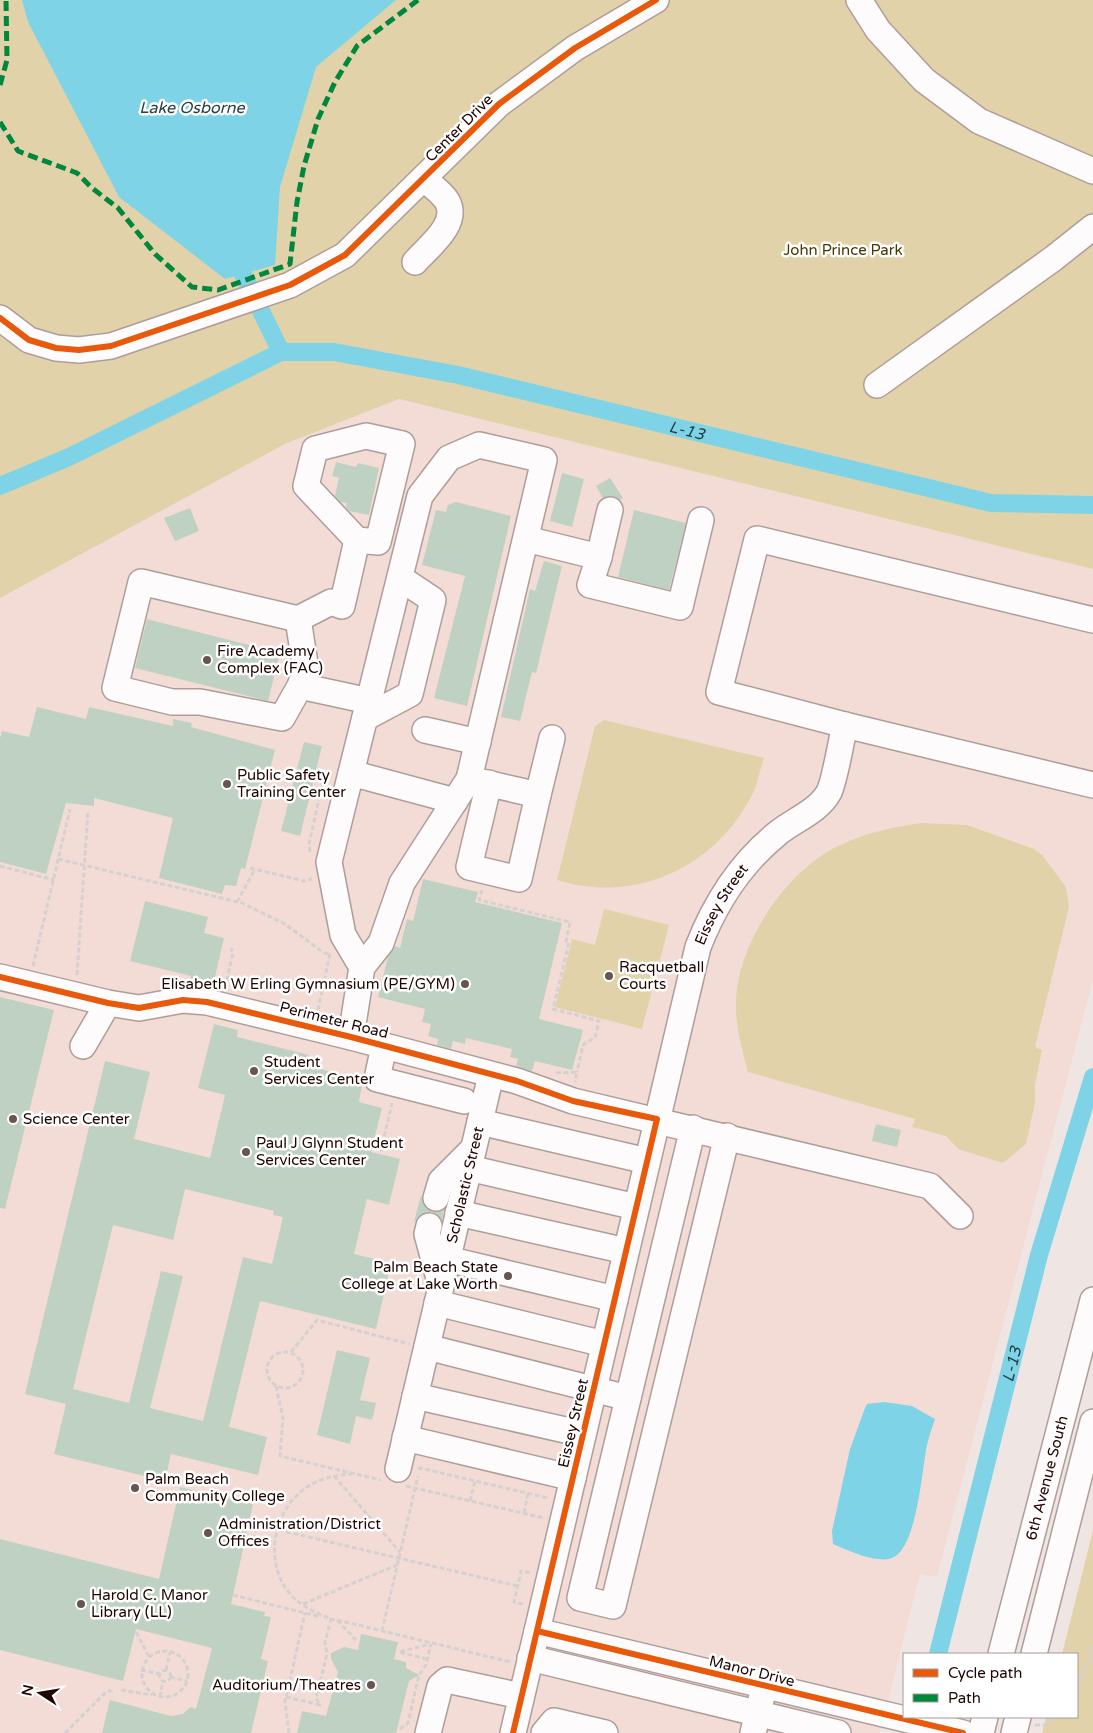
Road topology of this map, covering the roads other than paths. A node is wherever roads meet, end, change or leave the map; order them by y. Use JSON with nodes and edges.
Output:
{"nodes":[{"id":1,"x":656,"y":0,"type":"edge"},
{"id":2,"x":859,"y":0,"type":"edge"},
{"id":3,"x":1093,"y":171,"type":"edge"},
{"id":4,"x":424,"y":179,"type":"junction"},
{"id":5,"x":1093,"y":227,"type":"edge"},
{"id":6,"x":415,"y":262,"type":"dead end"},
{"id":7,"x":0,"y":318,"type":"edge"},
{"id":8,"x":877,"y":385,"type":"dead end"},
{"id":9,"x":610,"y":510,"type":"dead end"},
{"id":10,"x":702,"y":520,"type":"dead end"},
{"id":11,"x":526,"y":539,"type":"junction"},
{"id":12,"x":357,"y":540,"type":"junction"},
{"id":13,"x":599,"y":557,"type":"junction"},
{"id":14,"x":400,"y":578,"type":"junction"},
{"id":15,"x":298,"y":619,"type":"junction"},
{"id":16,"x":1093,"y":620,"type":"edge"},
{"id":17,"x":300,"y":686,"type":"junction"},
{"id":18,"x":367,"y":710,"type":"junction"},
{"id":19,"x":845,"y":725,"type":"junction"},
{"id":20,"x":425,"y":730,"type":"dead end"},
{"id":21,"x":552,"y":738,"type":"dead end"},
{"id":22,"x":478,"y":742,"type":"junction"},
{"id":23,"x":351,"y":772,"type":"junction"},
{"id":24,"x":479,"y":781,"type":"junction"},
{"id":25,"x":1093,"y":785,"type":"edge"},
{"id":26,"x":538,"y":795,"type":"junction"},
{"id":27,"x":455,"y":801,"type":"junction"},
{"id":28,"x":359,"y":963,"type":"junction"},
{"id":29,"x":0,"y":977,"type":"edge"},
{"id":30,"x":108,"y":1003,"type":"junction"},
{"id":31,"x":352,"y":1037,"type":"junction"},
{"id":32,"x":83,"y":1046,"type":"dead end"},
{"id":33,"x":384,"y":1046,"type":"junction"},
{"id":34,"x":491,"y":1074,"type":"junction"},
{"id":35,"x":464,"y":1101,"type":"dead end"},
{"id":36,"x":657,"y":1119,"type":"junction"},
{"id":37,"x":480,"y":1122,"type":"junction"},
{"id":38,"x":693,"y":1128,"type":"junction"},
{"id":39,"x":727,"y":1136,"type":"junction"},
{"id":40,"x":471,"y":1158,"type":"junction"},
{"id":41,"x":647,"y":1161,"type":"junction"},
{"id":42,"x":436,"y":1198,"type":"dead end"},
{"id":43,"x":636,"y":1207,"type":"junction"},
{"id":44,"x":458,"y":1213,"type":"junction"},
{"id":45,"x":960,"y":1216,"type":"dead end"},
{"id":46,"x":429,"y":1226,"type":"dead end"},
{"id":47,"x":626,"y":1251,"type":"junction"},
{"id":48,"x":447,"y":1259,"type":"junction"},
{"id":49,"x":439,"y":1294,"type":"junction"},
{"id":50,"x":615,"y":1298,"type":"junction"},
{"id":51,"x":1091,"y":1313,"type":"edge"},
{"id":52,"x":604,"y":1344,"type":"junction"},
{"id":53,"x":420,"y":1346,"type":"junction"},
{"id":54,"x":594,"y":1388,"type":"junction"},
{"id":55,"x":415,"y":1396,"type":"junction"},
{"id":56,"x":628,"y":1398,"type":"junction"},
{"id":57,"x":1093,"y":1422,"type":"edge"},
{"id":58,"x":583,"y":1434,"type":"junction"},
{"id":59,"x":405,"y":1438,"type":"junction"},
{"id":60,"x":395,"y":1478,"type":"road end"},
{"id":61,"x":565,"y":1490,"type":"junction"},
{"id":62,"x":603,"y":1502,"type":"junction"},
{"id":63,"x":537,"y":1631,"type":"junction"},
{"id":64,"x":1001,"y":1653,"type":"edge"},
{"id":65,"x":1034,"y":1653,"type":"edge"},
{"id":66,"x":523,"y":1661,"type":"junction"},
{"id":67,"x":764,"y":1687,"type":"junction"},
{"id":68,"x":521,"y":1696,"type":"junction"},
{"id":69,"x":985,"y":1718,"type":"edge"},
{"id":70,"x":756,"y":1722,"type":"edge"},
{"id":71,"x":428,"y":1733,"type":"edge"},
{"id":72,"x":512,"y":1733,"type":"edge"},
{"id":73,"x":544,"y":1733,"type":"edge"},
{"id":74,"x":605,"y":1733,"type":"edge"},
{"id":75,"x":838,"y":1733,"type":"edge"},
{"id":76,"x":963,"y":1733,"type":"edge"},
{"id":77,"x":981,"y":1733,"type":"edge"}],
"edges":[{"from":1,"to":4,"type":"street","name":"Center Drive"},
{"from":2,"to":3,"type":"street"},
{"from":4,"to":6,"type":"street"},
{"from":4,"to":7,"type":"street","name":"Center Drive"},
{"from":5,"to":8,"type":"street"},
{"from":9,"to":13,"type":"street"},
{"from":10,"to":13,"type":"street"},
{"from":11,"to":13,"type":"street"},
{"from":11,"to":14,"type":"street"},
{"from":11,"to":22,"type":"street"},
{"from":12,"to":12,"type":"street"},
{"from":12,"to":15,"type":"street"},
{"from":14,"to":18,"type":"street"},
{"from":14,"to":18,"type":"street"},
{"from":15,"to":17,"type":"street"},
{"from":15,"to":17,"type":"street"},
{"from":16,"to":19,"type":"street"},
{"from":17,"to":18,"type":"street"},
{"from":18,"to":23,"type":"street"},
{"from":19,"to":25,"type":"street"},
{"from":19,"to":36,"type":"street","name":"Eissey Street"},
{"from":20,"to":22,"type":"street"},
{"from":21,"to":26,"type":"street"},
{"from":22,"to":24,"type":"street"},
{"from":23,"to":27,"type":"street"},
{"from":23,"to":28,"type":"street"},
{"from":24,"to":26,"type":"street"},
{"from":24,"to":26,"type":"street"},
{"from":24,"to":27,"type":"street"},
{"from":27,"to":28,"type":"street"},
{"from":28,"to":31,"type":"street"},
{"from":29,"to":30,"type":"street","name":"Perimeter Road"},
{"from":30,"to":31,"type":"street","name":"Perimeter Road"},
{"from":30,"to":32,"type":"street"},
{"from":31,"to":33,"type":"street","name":"Perimeter Road"},
{"from":33,"to":34,"type":"street","name":"Perimeter Road"},
{"from":33,"to":35,"type":"street"},
{"from":34,"to":36,"type":"street","name":"Perimeter Road"},
{"from":34,"to":37,"type":"street","name":"Scholastic Street"},
{"from":36,"to":38,"type":"street","name":"Perimeter Road"},
{"from":36,"to":41,"type":"street","name":"Eissey Street"},
{"from":37,"to":40,"type":"street","name":"Scholastic Street"},
{"from":37,"to":41,"type":"street"},
{"from":38,"to":39,"type":"street","name":"Perimeter Road"},
{"from":38,"to":56,"type":"street"},
{"from":39,"to":45,"type":"street","name":"Perimeter Road"},
{"from":39,"to":62,"type":"street"},
{"from":40,"to":42,"type":"street"},
{"from":40,"to":43,"type":"street"},
{"from":40,"to":44,"type":"street","name":"Scholastic Street"},
{"from":41,"to":43,"type":"street","name":"Eissey Street"},
{"from":43,"to":47,"type":"street","name":"Eissey Street"},
{"from":44,"to":47,"type":"street"},
{"from":44,"to":48,"type":"street","name":"Scholastic Street"},
{"from":46,"to":49,"type":"street"},
{"from":47,"to":50,"type":"street","name":"Eissey Street"},
{"from":48,"to":49,"type":"street","name":"Scholastic Street"},
{"from":48,"to":50,"type":"street"},
{"from":49,"to":52,"type":"street"},
{"from":49,"to":53,"type":"street","name":"Scholastic Street"},
{"from":50,"to":52,"type":"street","name":"Eissey Street"},
{"from":51,"to":64,"type":"street","name":"6th Avenue South"},
{"from":52,"to":54,"type":"street","name":"Eissey Street"},
{"from":53,"to":54,"type":"street"},
{"from":53,"to":55,"type":"street","name":"Scholastic Street"},
{"from":54,"to":56,"type":"street"},
{"from":54,"to":58,"type":"street","name":"Eissey Street"},
{"from":55,"to":58,"type":"street"},
{"from":55,"to":59,"type":"street","name":"Scholastic Street"},
{"from":56,"to":62,"type":"street"},
{"from":57,"to":65,"type":"street","name":"6th Avenue South"},
{"from":58,"to":61,"type":"street","name":"Eissey Street"},
{"from":59,"to":60,"type":"street","name":"Scholastic Street"},
{"from":59,"to":61,"type":"street"},
{"from":61,"to":62,"type":"street"},
{"from":61,"to":63,"type":"street","name":"Eissey Street"},
{"from":63,"to":66,"type":"street","name":"Eissey Street"},
{"from":63,"to":67,"type":"street","name":"Manor Drive"},
{"from":66,"to":68,"type":"street","name":"Eissey Street"},
{"from":66,"to":70,"type":"street"},
{"from":67,"to":70,"type":"street"},
{"from":67,"to":76,"type":"street","name":"Manor Drive"},
{"from":68,"to":71,"type":"street"},
{"from":68,"to":72,"type":"street","name":"Eissey Street"},
{"from":69,"to":77,"type":"street"},
{"from":70,"to":75,"type":"street"},
{"from":73,"to":74,"type":"street"}]}
